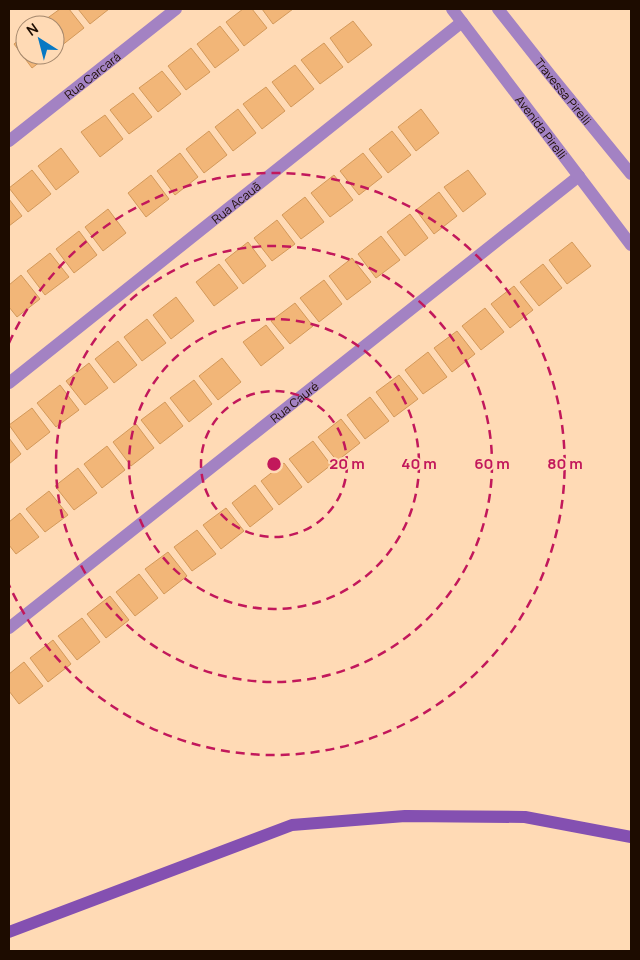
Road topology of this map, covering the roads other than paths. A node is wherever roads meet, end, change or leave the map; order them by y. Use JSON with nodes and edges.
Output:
{"nodes":[{"id":1,"x":176,"y":9,"type":"edge"},
{"id":2,"x":452,"y":9,"type":"edge"},
{"id":3,"x":498,"y":9,"type":"edge"},
{"id":4,"x":462,"y":22,"type":"junction"},
{"id":5,"x":9,"y":141,"type":"edge"},
{"id":6,"x":631,"y":174,"type":"edge"},
{"id":7,"x":579,"y":176,"type":"junction"},
{"id":8,"x":631,"y":245,"type":"edge"},
{"id":9,"x":9,"y":383,"type":"edge"},
{"id":10,"x":9,"y":628,"type":"edge"},
{"id":11,"x":631,"y":837,"type":"edge"},
{"id":12,"x":9,"y":932,"type":"edge"}],
"edges":[{"from":1,"to":5,"type":"street","name":"Rua Carcará"},
{"from":2,"to":4,"type":"street","name":"Avenida Pirelli"},
{"from":3,"to":6,"type":"street","name":"Travessa Pirelli"},
{"from":4,"to":7,"type":"street","name":"Avenida Pirelli"},
{"from":4,"to":9,"type":"street","name":"Rua Acauã"},
{"from":7,"to":8,"type":"street","name":"Avenida Pirelli"},
{"from":7,"to":10,"type":"street","name":"Rua Cauré"},
{"from":11,"to":12,"type":"main road"}]}
